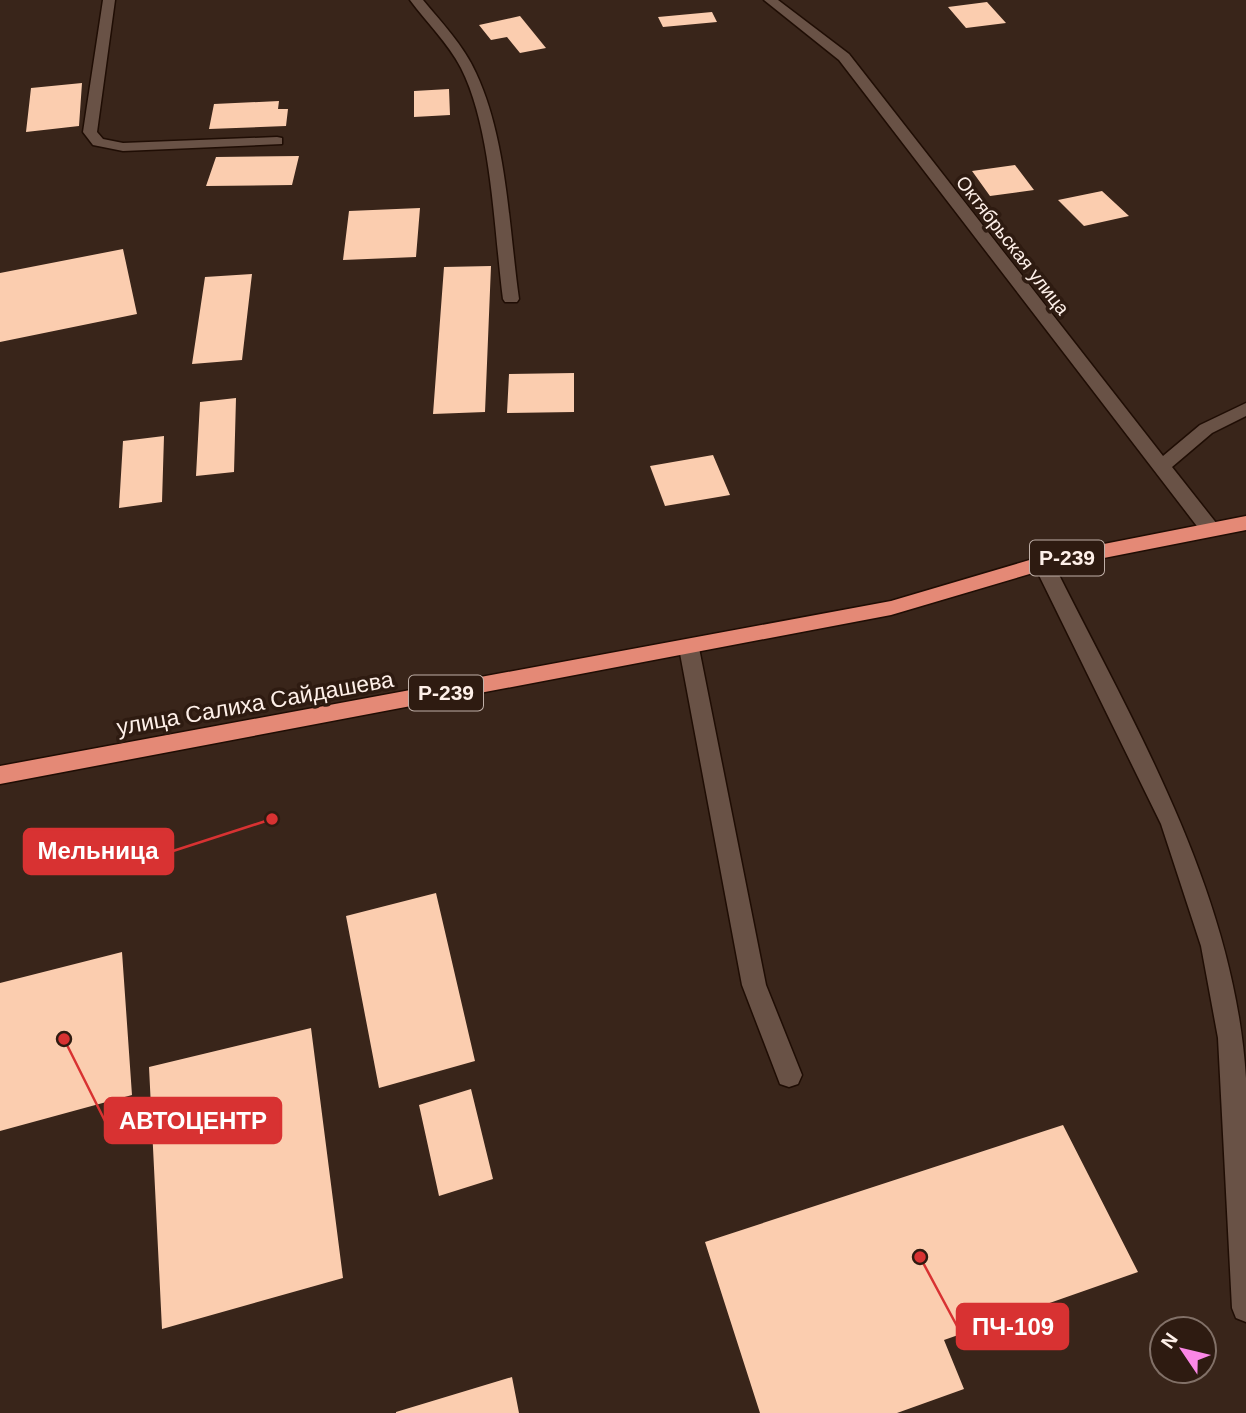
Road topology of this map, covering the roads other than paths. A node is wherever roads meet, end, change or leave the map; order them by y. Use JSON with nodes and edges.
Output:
{"nodes":[{"id":1,"x":109,"y":0,"type":"edge"},
{"id":2,"x":416,"y":0,"type":"edge"},
{"id":3,"x":770,"y":0,"type":"edge"},
{"id":4,"x":277,"y":141,"type":"dead end"},
{"id":5,"x":511,"y":299,"type":"dead end"},
{"id":6,"x":1246,"y":409,"type":"edge"},
{"id":7,"x":1161,"y":467,"type":"junction"},
{"id":8,"x":1246,"y":523,"type":"edge"},
{"id":9,"x":1210,"y":529,"type":"junction"},
{"id":10,"x":1043,"y":563,"type":"junction"},
{"id":11,"x":689,"y":648,"type":"junction"},
{"id":12,"x":0,"y":775,"type":"edge"},
{"id":13,"x":789,"y":1075,"type":"dead end"},
{"id":14,"x":1246,"y":1308,"type":"edge"}],
"edges":[{"from":1,"to":4,"type":"street"},
{"from":2,"to":5,"type":"street"},
{"from":3,"to":7,"type":"street","name":"Октябрьская улица"},
{"from":6,"to":7,"type":"street"},
{"from":7,"to":9,"type":"street","name":"Октябрьская улица"},
{"from":8,"to":9,"type":"highway","number":"Р-239"},
{"from":9,"to":10,"type":"highway","number":"Р-239"},
{"from":10,"to":11,"type":"highway","name":"улица Салиха Сайдашева","number":"Р-239"},
{"from":10,"to":14,"type":"street"},
{"from":11,"to":12,"type":"highway","name":"улица Салиха Сайдашева","number":"Р-239"},
{"from":11,"to":13,"type":"street"}]}
